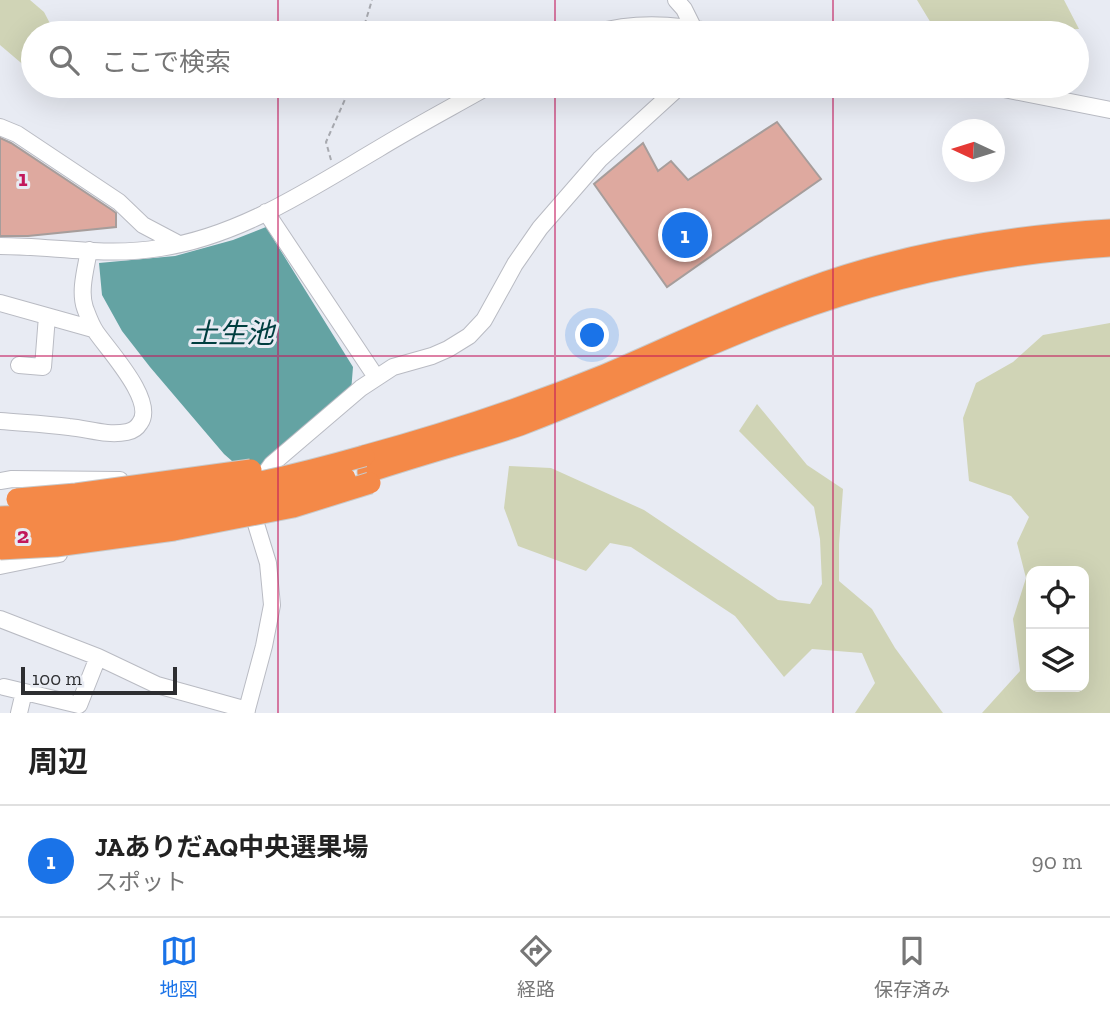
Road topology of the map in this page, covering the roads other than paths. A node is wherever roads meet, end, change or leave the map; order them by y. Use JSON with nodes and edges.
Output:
{"nodes":[{"id":1,"x":676,"y":0,"type":"edge"},
{"id":2,"x":690,"y":21,"type":"edge"},
{"id":3,"x":468,"y":98,"type":"edge"},
{"id":4,"x":667,"y":98,"type":"edge"},
{"id":5,"x":1050,"y":98,"type":"edge"},
{"id":6,"x":1110,"y":110,"type":"edge"},
{"id":7,"x":0,"y":127,"type":"edge"},
{"id":8,"x":266,"y":212,"type":"junction"},
{"id":9,"x":1110,"y":230,"type":"edge"},
{"id":10,"x":179,"y":244,"type":"junction"},
{"id":11,"x":0,"y":246,"type":"edge"},
{"id":12,"x":1110,"y":246,"type":"edge"},
{"id":13,"x":89,"y":250,"type":"junction"},
{"id":14,"x":0,"y":303,"type":"edge"},
{"id":15,"x":47,"y":316,"type":"junction"},
{"id":16,"x":93,"y":329,"type":"junction"},
{"id":17,"x":19,"y":365,"type":"dead end"},
{"id":18,"x":376,"y":377,"type":"junction"},
{"id":19,"x":0,"y":421,"type":"edge"},
{"id":20,"x":366,"y":464,"type":"junction"},
{"id":21,"x":0,"y":481,"type":"edge"},
{"id":22,"x":9,"y":499,"type":"edge"},
{"id":23,"x":0,"y":517,"type":"edge"},
{"id":24,"x":256,"y":524,"type":"junction"},
{"id":25,"x":216,"y":532,"type":"junction"},
{"id":26,"x":0,"y":534,"type":"edge"},
{"id":27,"x":0,"y":549,"type":"edge"},
{"id":28,"x":0,"y":566,"type":"edge"},
{"id":29,"x":0,"y":619,"type":"edge"},
{"id":30,"x":98,"y":657,"type":"junction"},
{"id":31,"x":4,"y":687,"type":"dead end"},
{"id":32,"x":24,"y":692,"type":"junction"},
{"id":33,"x":246,"y":711,"type":"edge"},
{"id":34,"x":19,"y":713,"type":"edge"}],
"edges":[{"from":1,"to":2,"type":"street"},
{"from":3,"to":8,"type":"street"},
{"from":4,"to":18,"type":"street"},
{"from":5,"to":6,"type":"street"},
{"from":7,"to":10,"type":"street"},
{"from":8,"to":10,"type":"street"},
{"from":8,"to":18,"type":"street"},
{"from":9,"to":20,"type":"highway"},
{"from":10,"to":13,"type":"street"},
{"from":11,"to":13,"type":"street"},
{"from":12,"to":20,"type":"highway"},
{"from":13,"to":16,"type":"street"},
{"from":14,"to":15,"type":"street"},
{"from":15,"to":16,"type":"street"},
{"from":15,"to":17,"type":"street"},
{"from":16,"to":19,"type":"street"},
{"from":18,"to":24,"type":"street"},
{"from":20,"to":22,"type":"highway","bridge":true},
{"from":20,"to":23,"type":"highway","bridge":true},
{"from":20,"to":26,"type":"highway","bridge":true},
{"from":20,"to":27,"type":"highway","bridge":true},
{"from":21,"to":25,"type":"street"},
{"from":24,"to":25,"type":"street"},
{"from":24,"to":33,"type":"street"},
{"from":25,"to":28,"type":"street"},
{"from":29,"to":30,"type":"street"},
{"from":30,"to":32,"type":"street"},
{"from":30,"to":33,"type":"street"},
{"from":31,"to":32,"type":"street"},
{"from":32,"to":34,"type":"street"}]}
